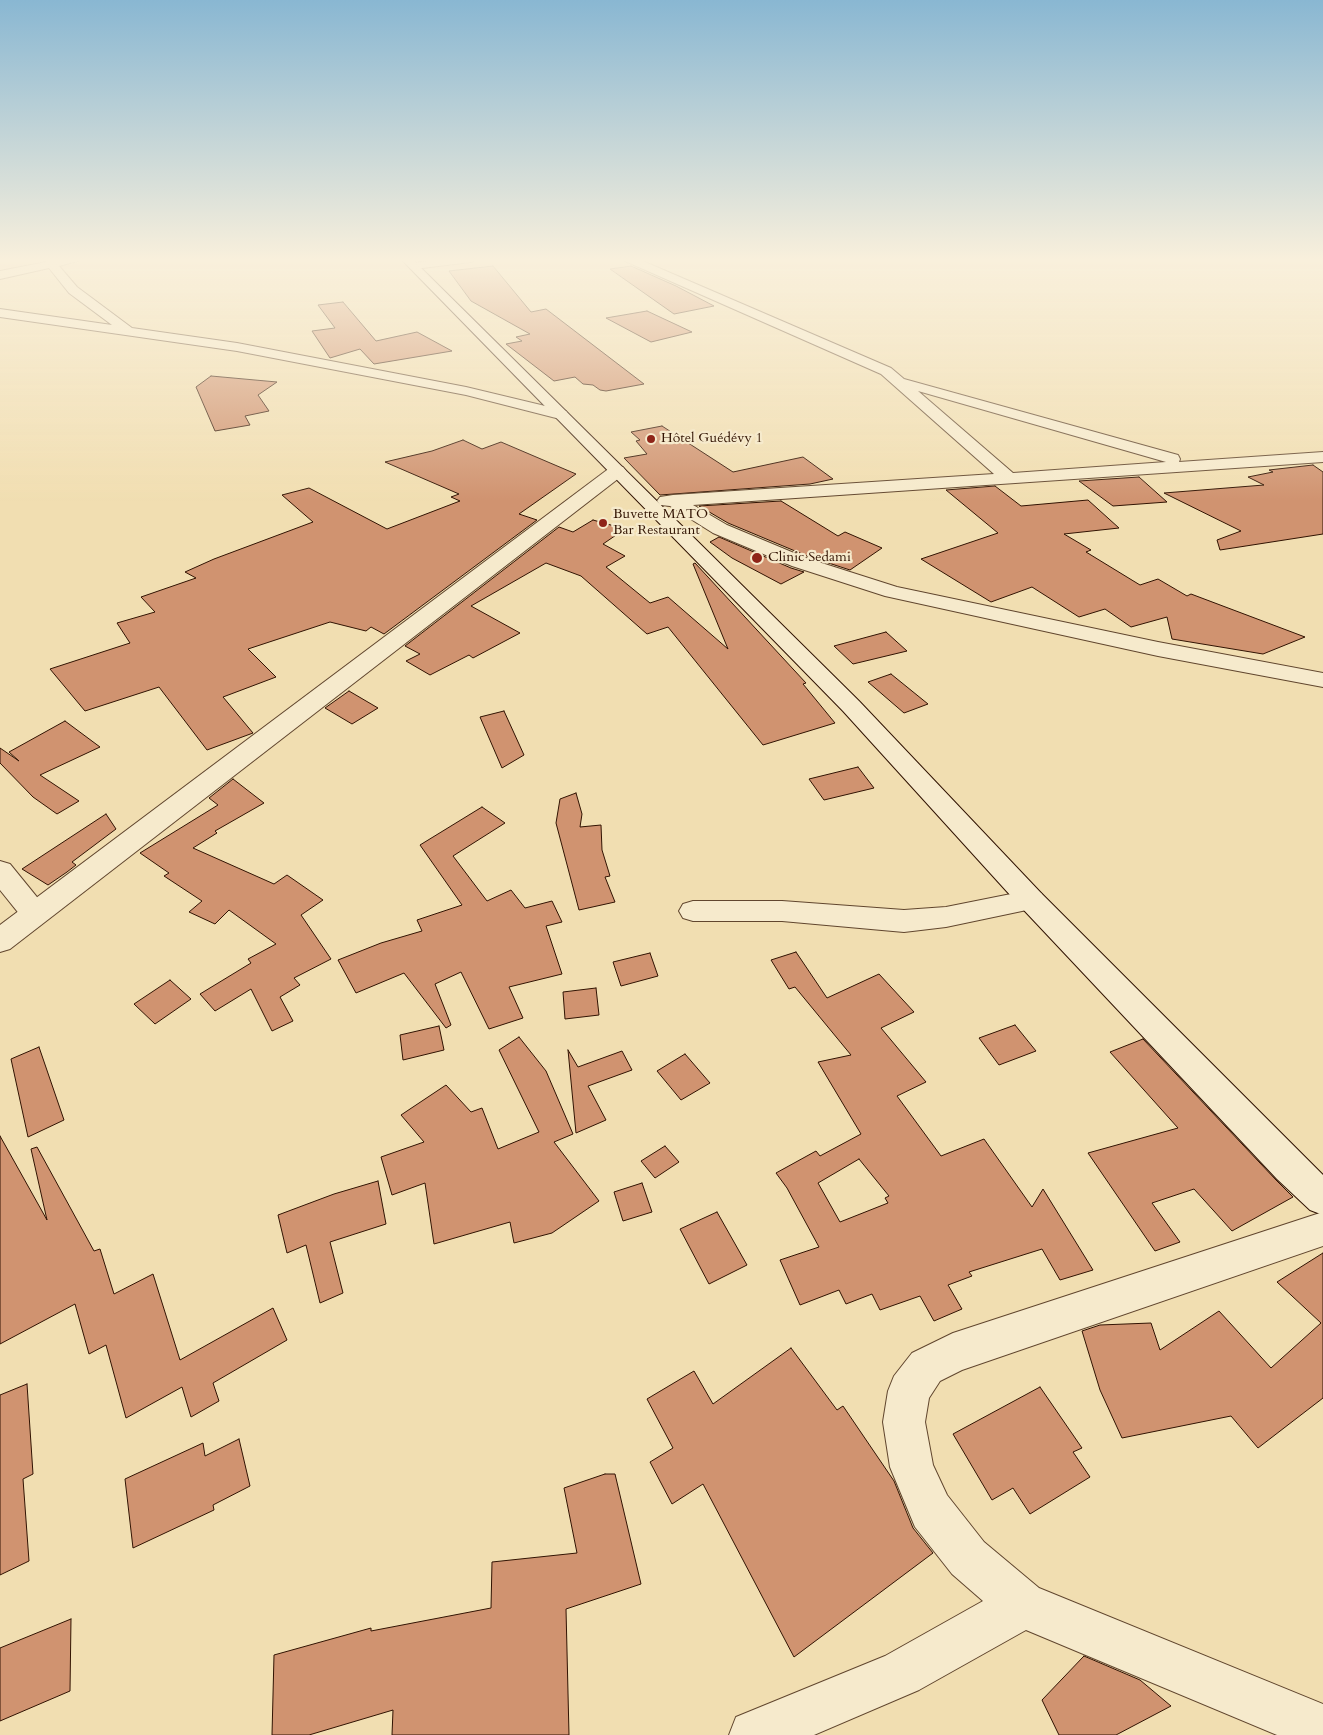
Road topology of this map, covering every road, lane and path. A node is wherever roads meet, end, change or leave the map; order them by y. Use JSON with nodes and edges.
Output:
{"nodes":[{"id":1,"x":187,"y":340,"type":"edge"},
{"id":2,"x":487,"y":340,"type":"edge"},
{"id":3,"x":816,"y":340,"type":"edge"},
{"id":4,"x":899,"y":381,"type":"junction"},
{"id":5,"x":560,"y":414,"type":"junction"},
{"id":6,"x":1323,"y":457,"type":"edge"},
{"id":7,"x":1191,"y":465,"type":"junction"},
{"id":8,"x":617,"y":471,"type":"junction"},
{"id":9,"x":1008,"y":477,"type":"junction"},
{"id":10,"x":673,"y":500,"type":"junction"},
{"id":11,"x":648,"y":502,"type":"junction"},
{"id":12,"x":1323,"y":680,"type":"edge"},
{"id":13,"x":0,"y":871,"type":"edge"},
{"id":14,"x":1031,"y":900,"type":"junction"},
{"id":15,"x":693,"y":911,"type":"dead end"},
{"id":16,"x":35,"y":914,"type":"junction"},
{"id":17,"x":0,"y":941,"type":"edge"},
{"id":18,"x":1323,"y":1198,"type":"edge"},
{"id":19,"x":1323,"y":1229,"type":"edge"},
{"id":20,"x":1023,"y":1605,"type":"junction"},
{"id":21,"x":1323,"y":1730,"type":"edge"},
{"id":22,"x":754,"y":1735,"type":"edge"}],
"edges":[{"from":1,"to":5,"type":"street"},
{"from":2,"to":5,"type":"street"},
{"from":3,"to":4,"type":"street"},
{"from":4,"to":7,"type":"street"},
{"from":4,"to":9,"type":"street"},
{"from":5,"to":8,"type":"street"},
{"from":6,"to":7,"type":"street"},
{"from":7,"to":9,"type":"street"},
{"from":8,"to":11,"type":"street"},
{"from":8,"to":16,"type":"street"},
{"from":9,"to":10,"type":"street"},
{"from":10,"to":11,"type":"street"},
{"from":10,"to":12,"type":"street"},
{"from":11,"to":14,"type":"street"},
{"from":13,"to":16,"type":"street"},
{"from":14,"to":15,"type":"street"},
{"from":14,"to":18,"type":"street"},
{"from":16,"to":17,"type":"street"},
{"from":19,"to":20,"type":"street"},
{"from":20,"to":21,"type":"street"},
{"from":20,"to":22,"type":"street"}]}
